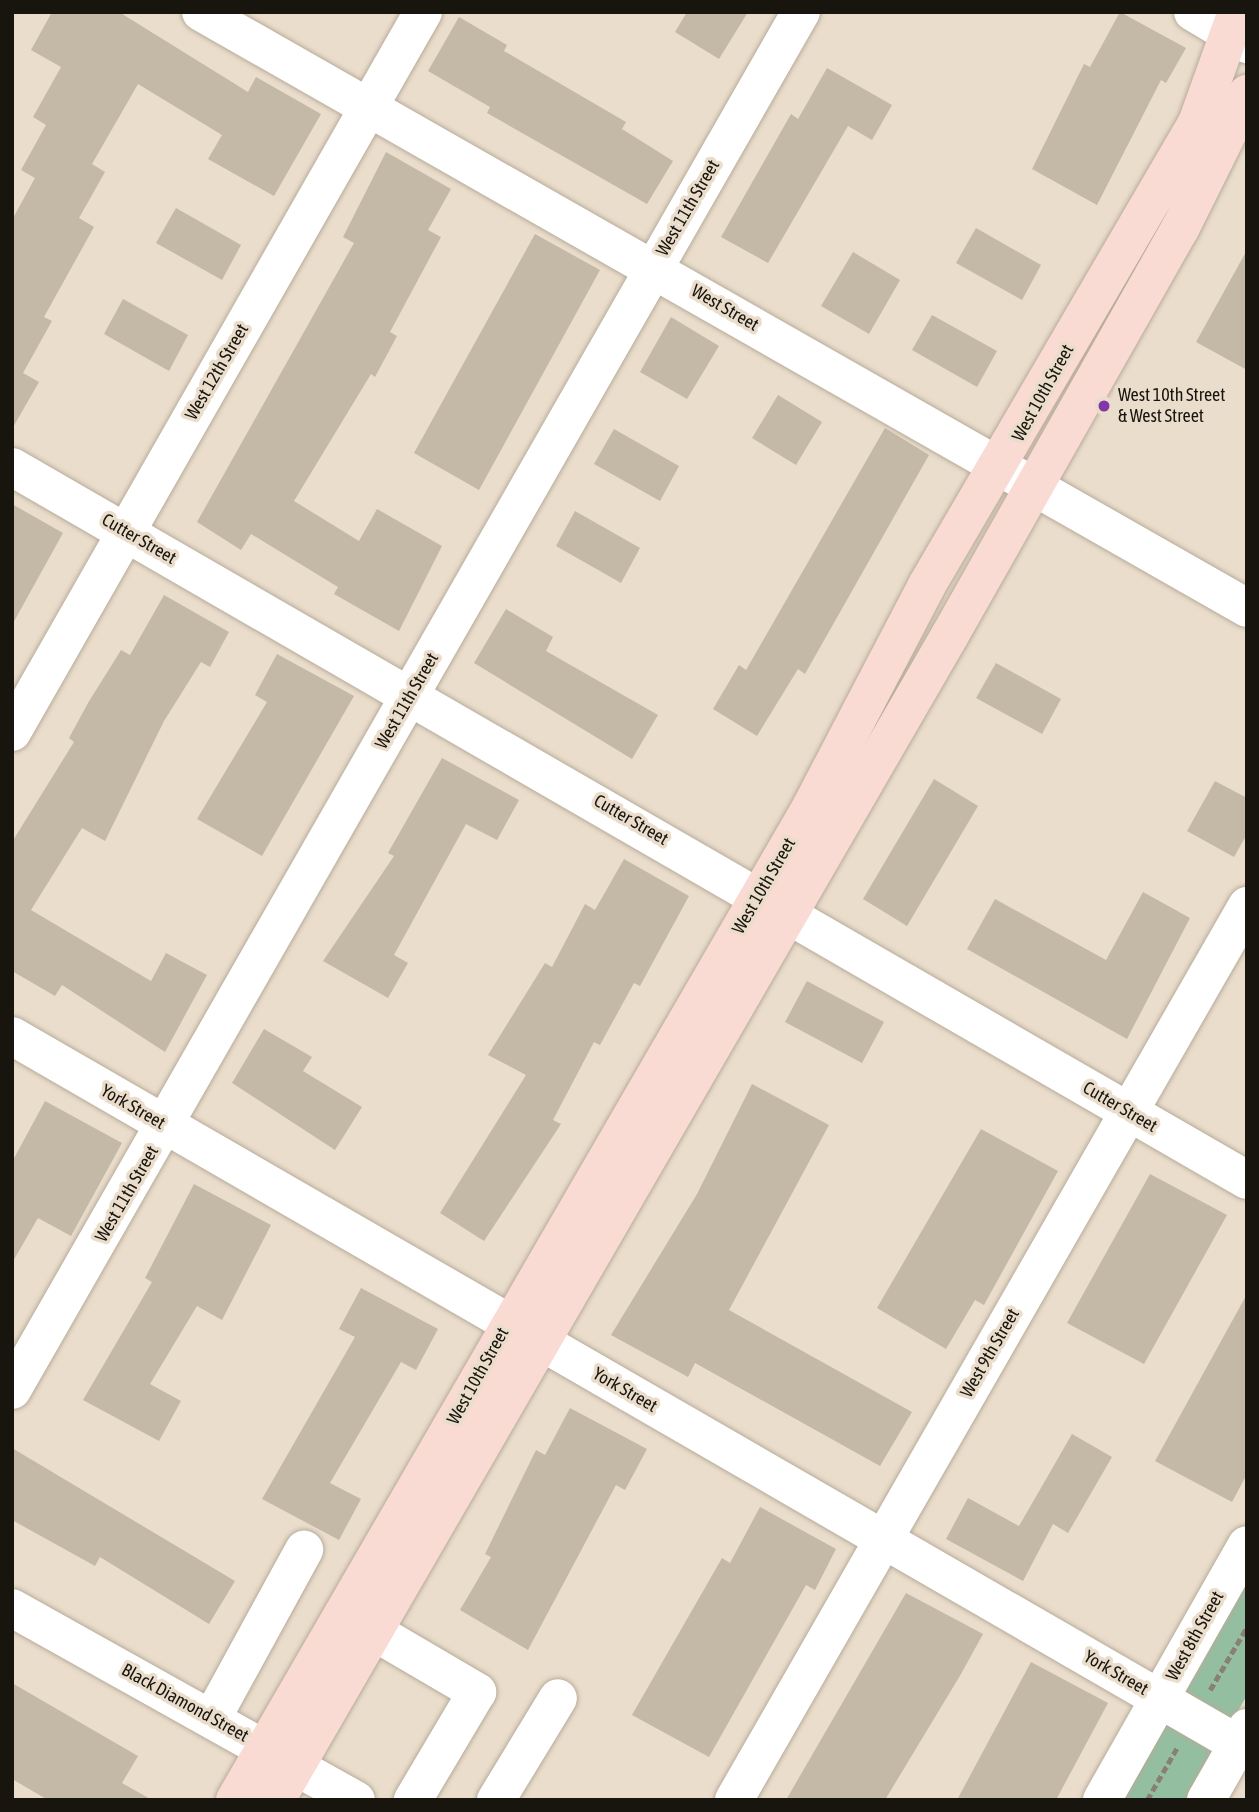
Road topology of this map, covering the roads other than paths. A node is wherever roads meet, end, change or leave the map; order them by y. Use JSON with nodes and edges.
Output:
{"nodes":[{"id":1,"x":201,"y":12,"type":"edge"},
{"id":2,"x":423,"y":12,"type":"edge"},
{"id":3,"x":801,"y":12,"type":"edge"},
{"id":4,"x":1193,"y":12,"type":"edge"},
{"id":5,"x":1238,"y":30,"type":"edge"},
{"id":6,"x":1247,"y":94,"type":"edge"},
{"id":7,"x":369,"y":108,"type":"junction"},
{"id":8,"x":654,"y":267,"type":"junction"},
{"id":9,"x":12,"y":467,"type":"edge"},
{"id":10,"x":1017,"y":474,"type":"junction"},
{"id":11,"x":125,"y":531,"type":"junction"},
{"id":12,"x":1247,"y":608,"type":"edge"},
{"id":13,"x":410,"y":697,"type":"junction"},
{"id":14,"x":12,"y":732,"type":"edge"},
{"id":15,"x":775,"y":902,"type":"junction"},
{"id":16,"x":1247,"y":906,"type":"edge"},
{"id":17,"x":12,"y":1036,"type":"edge"},
{"id":18,"x":1128,"y":1111,"type":"junction"},
{"id":19,"x":166,"y":1127,"type":"junction"},
{"id":20,"x":1247,"y":1180,"type":"edge"},
{"id":21,"x":523,"y":1332,"type":"junction"},
{"id":22,"x":12,"y":1390,"type":"edge"},
{"id":23,"x":883,"y":1540,"type":"junction"},
{"id":24,"x":1247,"y":1545,"type":"edge"},
{"id":25,"x":304,"y":1550,"type":"dead end"},
{"id":26,"x":12,"y":1608,"type":"edge"},
{"id":27,"x":373,"y":1631,"type":"junction"},
{"id":28,"x":558,"y":1698,"type":"dead end"},
{"id":29,"x":1161,"y":1698,"type":"junction"},
{"id":30,"x":212,"y":1718,"type":"junction"},
{"id":31,"x":1242,"y":1736,"type":"edge"},
{"id":32,"x":282,"y":1757,"type":"junction"},
{"id":33,"x":235,"y":1800,"type":"edge"},
{"id":34,"x":276,"y":1800,"type":"edge"},
{"id":35,"x":356,"y":1800,"type":"edge"},
{"id":36,"x":413,"y":1800,"type":"edge"},
{"id":37,"x":496,"y":1800,"type":"edge"},
{"id":38,"x":734,"y":1800,"type":"edge"},
{"id":39,"x":1102,"y":1800,"type":"edge"},
{"id":40,"x":1206,"y":1800,"type":"edge"}],
"edges":[{"from":1,"to":7,"type":"street","name":"West Street"},
{"from":2,"to":7,"type":"street","name":"West 12th Street"},
{"from":3,"to":8,"type":"street","name":"West 11th Street"},
{"from":4,"to":5,"type":"street"},
{"from":5,"to":10,"type":"main road","name":"West 10th Street"},
{"from":6,"to":10,"type":"main road","name":"West 10th Street"},
{"from":7,"to":8,"type":"street","name":"West Street"},
{"from":7,"to":11,"type":"street","name":"West 12th Street"},
{"from":8,"to":10,"type":"street","name":"West Street"},
{"from":8,"to":13,"type":"street","name":"West 11th Street"},
{"from":9,"to":11,"type":"street","name":"Cutter Street"},
{"from":10,"to":12,"type":"street","name":"West Street"},
{"from":10,"to":15,"type":"main road","name":"West 10th Street"},
{"from":11,"to":13,"type":"street","name":"Cutter Street"},
{"from":11,"to":14,"type":"street","name":"West 12th Street"},
{"from":13,"to":15,"type":"street","name":"Cutter Street"},
{"from":13,"to":19,"type":"street","name":"West 11th Street"},
{"from":15,"to":18,"type":"street","name":"Cutter Street"},
{"from":15,"to":21,"type":"main road","name":"West 10th Street"},
{"from":16,"to":18,"type":"street","name":"West 9th Street"},
{"from":17,"to":19,"type":"street","name":"York Street"},
{"from":18,"to":20,"type":"street","name":"Cutter Street"},
{"from":18,"to":23,"type":"street","name":"West 9th Street"},
{"from":19,"to":21,"type":"street","name":"York Street"},
{"from":19,"to":22,"type":"street","name":"West 11th Street"},
{"from":21,"to":23,"type":"street","name":"York Street"},
{"from":21,"to":27,"type":"main road","name":"West 10th Street"},
{"from":21,"to":32,"type":"main road","name":"West 10th Street"},
{"from":23,"to":29,"type":"street","name":"York Street"},
{"from":23,"to":38,"type":"street","name":"West 9th Street"},
{"from":24,"to":29,"type":"street","name":"West 8th Street"},
{"from":25,"to":30,"type":"street"},
{"from":26,"to":30,"type":"street","name":"Black Diamond Street"},
{"from":27,"to":32,"type":"main road","name":"West 10th Street"},
{"from":27,"to":36,"type":"street"},
{"from":28,"to":37,"type":"street"},
{"from":29,"to":31,"type":"street","name":"York Street"},
{"from":29,"to":39,"type":"street","name":"West 8th Street"},
{"from":30,"to":32,"type":"street","name":"Black Diamond Street"},
{"from":31,"to":40,"type":"street"},
{"from":32,"to":33,"type":"main road"},
{"from":32,"to":34,"type":"main road"},
{"from":32,"to":35,"type":"street","name":"Black Diamond Street"}]}
